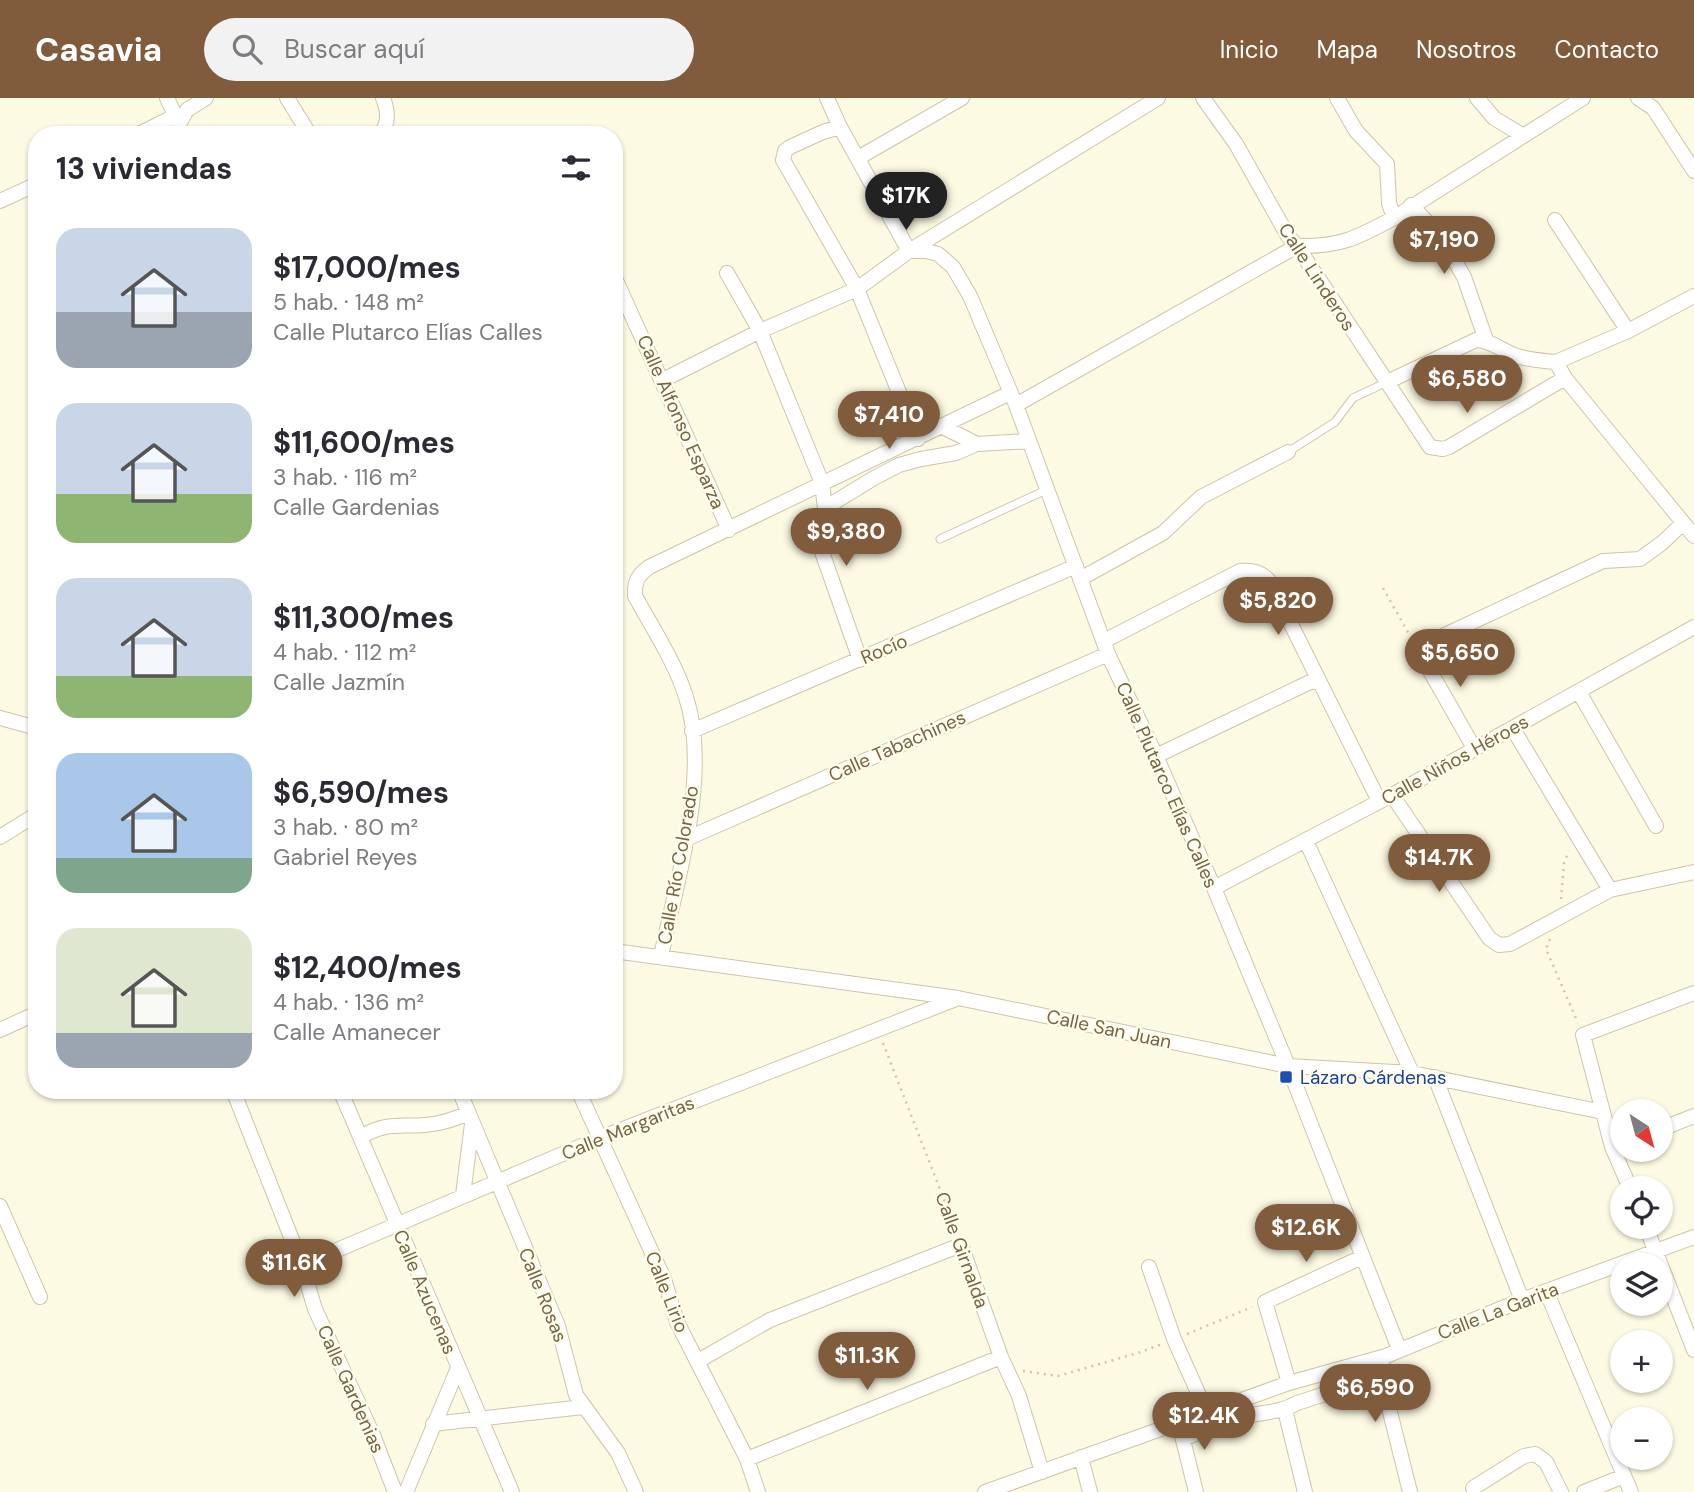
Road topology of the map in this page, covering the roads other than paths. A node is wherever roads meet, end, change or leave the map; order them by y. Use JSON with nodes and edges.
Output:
{"nodes":[{"id":1,"x":167,"y":98,"type":"edge"},
{"id":2,"x":206,"y":98,"type":"edge"},
{"id":3,"x":287,"y":98,"type":"edge"},
{"id":4,"x":383,"y":98,"type":"edge"},
{"id":5,"x":827,"y":98,"type":"edge"},
{"id":6,"x":962,"y":98,"type":"edge"},
{"id":7,"x":1158,"y":98,"type":"edge"},
{"id":8,"x":1203,"y":98,"type":"edge"},
{"id":9,"x":1337,"y":98,"type":"edge"},
{"id":10,"x":1477,"y":98,"type":"edge"},
{"id":11,"x":1583,"y":98,"type":"edge"},
{"id":12,"x":1638,"y":98,"type":"edge"},
{"id":13,"x":179,"y":125,"type":"edge"},
{"id":14,"x":304,"y":126,"type":"edge"},
{"id":15,"x":385,"y":126,"type":"edge"},
{"id":16,"x":840,"y":127,"type":"junction"},
{"id":17,"x":1522,"y":135,"type":"junction"},
{"id":18,"x":858,"y":158,"type":"junction"},
{"id":19,"x":1694,"y":171,"type":"edge"},
{"id":20,"x":28,"y":188,"type":"edge"},
{"id":21,"x":0,"y":201,"type":"edge"},
{"id":22,"x":1411,"y":205,"type":"junction"},
{"id":23,"x":1394,"y":218,"type":"junction"},
{"id":24,"x":1555,"y":220,"type":"dead end"},
{"id":25,"x":1297,"y":246,"type":"junction"},
{"id":26,"x":909,"y":251,"type":"junction"},
{"id":27,"x":727,"y":273,"type":"dead end"},
{"id":28,"x":858,"y":289,"type":"junction"},
{"id":29,"x":623,"y":295,"type":"edge"},
{"id":30,"x":1694,"y":296,"type":"edge"},
{"id":31,"x":760,"y":331,"type":"junction"},
{"id":32,"x":1628,"y":331,"type":"junction"},
{"id":33,"x":1486,"y":340,"type":"junction"},
{"id":34,"x":1556,"y":362,"type":"junction"},
{"id":35,"x":1565,"y":378,"type":"junction"},
{"id":36,"x":663,"y":380,"type":"junction"},
{"id":37,"x":1387,"y":382,"type":"junction"},
{"id":38,"x":1013,"y":399,"type":"junction"},
{"id":39,"x":941,"y":426,"type":"junction"},
{"id":40,"x":918,"y":439,"type":"junction"},
{"id":41,"x":1029,"y":441,"type":"junction"},
{"id":42,"x":977,"y":444,"type":"junction"},
{"id":43,"x":1288,"y":452,"type":"joint"},
{"id":44,"x":822,"y":484,"type":"junction"},
{"id":45,"x":1046,"y":489,"type":"junction"},
{"id":46,"x":825,"y":508,"type":"junction"},
{"id":47,"x":1682,"y":524,"type":"junction"},
{"id":48,"x":729,"y":530,"type":"junction"},
{"id":49,"x":1694,"y":537,"type":"edge"},
{"id":50,"x":940,"y":539,"type":"dead end"},
{"id":51,"x":1078,"y":572,"type":"junction"},
{"id":52,"x":1694,"y":627,"type":"edge"},
{"id":53,"x":1106,"y":647,"type":"junction"},
{"id":54,"x":860,"y":660,"type":"junction"},
{"id":55,"x":1319,"y":680,"type":"junction"},
{"id":56,"x":1579,"y":692,"type":"junction"},
{"id":57,"x":0,"y":718,"type":"edge"},
{"id":58,"x":28,"y":722,"type":"edge"},
{"id":59,"x":1513,"y":729,"type":"junction"},
{"id":60,"x":692,"y":731,"type":"junction"},
{"id":61,"x":1474,"y":748,"type":"junction"},
{"id":62,"x":1156,"y":756,"type":"junction"},
{"id":63,"x":1386,"y":798,"type":"junction"},
{"id":64,"x":28,"y":820,"type":"edge"},
{"id":65,"x":1656,"y":826,"type":"dead end"},
{"id":66,"x":0,"y":837,"type":"edge"},
{"id":67,"x":686,"y":839,"type":"junction"},
{"id":68,"x":1306,"y":841,"type":"junction"},
{"id":69,"x":1694,"y":872,"type":"edge"},
{"id":70,"x":1214,"y":888,"type":"junction"},
{"id":71,"x":1610,"y":891,"type":"junction"},
{"id":72,"x":623,"y":952,"type":"edge"},
{"id":73,"x":661,"y":956,"type":"junction"},
{"id":74,"x":1694,"y":993,"type":"edge"},
{"id":75,"x":958,"y":998,"type":"junction"},
{"id":76,"x":28,"y":1017,"type":"edge"},
{"id":77,"x":0,"y":1030,"type":"edge"},
{"id":78,"x":1288,"y":1066,"type":"junction"},
{"id":79,"x":1412,"y":1073,"type":"junction"},
{"id":80,"x":1435,"y":1077,"type":"junction"},
{"id":81,"x":237,"y":1099,"type":"edge"},
{"id":82,"x":344,"y":1099,"type":"edge"},
{"id":83,"x":463,"y":1099,"type":"edge"},
{"id":84,"x":582,"y":1099,"type":"edge"},
{"id":85,"x":1603,"y":1112,"type":"junction"},
{"id":86,"x":1694,"y":1116,"type":"edge"},
{"id":87,"x":470,"y":1118,"type":"junction"},
{"id":88,"x":1673,"y":1124,"type":"edge"},
{"id":89,"x":1610,"y":1128,"type":"edge"},
{"id":90,"x":360,"y":1137,"type":"junction"},
{"id":91,"x":600,"y":1138,"type":"junction"},
{"id":92,"x":497,"y":1181,"type":"junction"},
{"id":93,"x":463,"y":1195,"type":"junction"},
{"id":94,"x":0,"y":1206,"type":"edge"},
{"id":95,"x":396,"y":1224,"type":"junction"},
{"id":96,"x":1694,"y":1237,"type":"edge"},
{"id":97,"x":1652,"y":1239,"type":"edge"},
{"id":98,"x":1657,"y":1251,"type":"junction"},
{"id":99,"x":1362,"y":1257,"type":"junction"},
{"id":100,"x":302,"y":1265,"type":"junction"},
{"id":101,"x":1149,"y":1267,"type":"dead end"},
{"id":102,"x":1547,"y":1293,"type":"junction"},
{"id":103,"x":40,"y":1297,"type":"dead end"},
{"id":104,"x":1522,"y":1300,"type":"junction"},
{"id":105,"x":1399,"y":1349,"type":"junction"},
{"id":106,"x":1694,"y":1350,"type":"edge"},
{"id":107,"x":1386,"y":1356,"type":"junction"},
{"id":108,"x":698,"y":1361,"type":"junction"},
{"id":109,"x":1004,"y":1363,"type":"junction"},
{"id":110,"x":458,"y":1368,"type":"junction"},
{"id":111,"x":1381,"y":1376,"type":"junction"},
{"id":112,"x":1289,"y":1383,"type":"junction"},
{"id":113,"x":583,"y":1407,"type":"junction"},
{"id":114,"x":1285,"y":1410,"type":"junction"},
{"id":115,"x":1207,"y":1413,"type":"junction"},
{"id":116,"x":480,"y":1419,"type":"junction"},
{"id":117,"x":1178,"y":1423,"type":"junction"},
{"id":118,"x":433,"y":1424,"type":"junction"},
{"id":119,"x":1183,"y":1439,"type":"junction"},
{"id":120,"x":1082,"y":1457,"type":"junction"},
{"id":121,"x":747,"y":1459,"type":"junction"},
{"id":122,"x":1042,"y":1472,"type":"junction"},
{"id":123,"x":1624,"y":1476,"type":"junction"},
{"id":124,"x":1474,"y":1488,"type":"dead end"},
{"id":125,"x":395,"y":1492,"type":"edge"},
{"id":126,"x":406,"y":1492,"type":"edge"},
{"id":127,"x":512,"y":1492,"type":"edge"},
{"id":128,"x":636,"y":1492,"type":"edge"},
{"id":129,"x":758,"y":1492,"type":"edge"},
{"id":130,"x":985,"y":1492,"type":"edge"},
{"id":131,"x":1090,"y":1492,"type":"edge"},
{"id":132,"x":1196,"y":1492,"type":"edge"},
{"id":133,"x":1305,"y":1492,"type":"edge"},
{"id":134,"x":1410,"y":1492,"type":"edge"},
{"id":135,"x":1561,"y":1492,"type":"edge"},
{"id":136,"x":1584,"y":1492,"type":"edge"},
{"id":137,"x":1631,"y":1492,"type":"edge"}],
"edges":[{"from":1,"to":13,"type":"street"},
{"from":2,"to":13,"type":"street"},
{"from":3,"to":14,"type":"street"},
{"from":4,"to":15,"type":"street"},
{"from":5,"to":16,"type":"street"},
{"from":6,"to":18,"type":"street"},
{"from":7,"to":26,"type":"street"},
{"from":8,"to":25,"type":"street","name":"Calle Linderos"},
{"from":9,"to":23,"type":"street"},
{"from":10,"to":17,"type":"street"},
{"from":11,"to":17,"type":"street"},
{"from":12,"to":19,"type":"street"},
{"from":16,"to":18,"type":"street"},
{"from":16,"to":28,"type":"street"},
{"from":17,"to":22,"type":"street"},
{"from":18,"to":26,"type":"street"},
{"from":20,"to":21,"type":"street"},
{"from":22,"to":23,"type":"street"},
{"from":22,"to":33,"type":"street"},
{"from":23,"to":25,"type":"street"},
{"from":24,"to":32,"type":"street"},
{"from":25,"to":37,"type":"street","name":"Calle Linderos"},
{"from":25,"to":38,"type":"street"},
{"from":26,"to":28,"type":"street"},
{"from":26,"to":38,"type":"street","name":"Calle Plutarco Elías Calles"},
{"from":27,"to":31,"type":"street"},
{"from":28,"to":31,"type":"street"},
{"from":28,"to":40,"type":"street"},
{"from":29,"to":36,"type":"street","name":"Calle Alfonso Esparza"},
{"from":30,"to":32,"type":"street"},
{"from":31,"to":36,"type":"street"},
{"from":31,"to":44,"type":"street"},
{"from":32,"to":34,"type":"street"},
{"from":33,"to":34,"type":"street"},
{"from":33,"to":37,"type":"street"},
{"from":34,"to":35,"type":"street"},
{"from":35,"to":37,"type":"street","name":"Calle Linderos"},
{"from":35,"to":47,"type":"street"},
{"from":36,"to":48,"type":"street","name":"Calle Alfonso Esparza"},
{"from":37,"to":43,"type":"lane"},
{"from":38,"to":39,"type":"street"},
{"from":38,"to":41,"type":"street","name":"Calle Plutarco Elías Calles"},
{"from":39,"to":40,"type":"street"},
{"from":39,"to":42,"type":"street"},
{"from":40,"to":44,"type":"street"},
{"from":41,"to":42,"type":"street"},
{"from":41,"to":45,"type":"street","name":"Calle Plutarco Elías Calles"},
{"from":42,"to":46,"type":"street"},
{"from":43,"to":51,"type":"street","name":"Rocío"},
{"from":44,"to":46,"type":"street"},
{"from":44,"to":48,"type":"street"},
{"from":45,"to":50,"type":"lane"},
{"from":45,"to":51,"type":"street","name":"Calle Plutarco Elías Calles"},
{"from":46,"to":54,"type":"street"},
{"from":47,"to":49,"type":"street"},
{"from":47,"to":61,"type":"street"},
{"from":48,"to":60,"type":"street","name":"Calle Río Colorado"},
{"from":51,"to":53,"type":"street","name":"Calle Plutarco Elías Calles"},
{"from":51,"to":54,"type":"street","name":"Rocío"},
{"from":52,"to":56,"type":"street","name":"Calle Niños Héroes"},
{"from":53,"to":55,"type":"street","name":"Calle Tabachines"},
{"from":53,"to":62,"type":"street","name":"Calle Plutarco Elías Calles"},
{"from":53,"to":67,"type":"street","name":"Calle Tabachines"},
{"from":54,"to":60,"type":"street","name":"Rocío"},
{"from":55,"to":62,"type":"street"},
{"from":55,"to":63,"type":"street"},
{"from":56,"to":59,"type":"street","name":"Calle Niños Héroes"},
{"from":56,"to":65,"type":"street"},
{"from":57,"to":58,"type":"street"},
{"from":59,"to":61,"type":"street","name":"Calle Niños Héroes"},
{"from":59,"to":71,"type":"street"},
{"from":60,"to":67,"type":"street","name":"Calle Río Colorado"},
{"from":61,"to":63,"type":"street","name":"Calle Niños Héroes"},
{"from":62,"to":70,"type":"street","name":"Calle Plutarco Elías Calles"},
{"from":63,"to":68,"type":"street","name":"Calle Niños Héroes"},
{"from":63,"to":71,"type":"street"},
{"from":64,"to":66,"type":"street"},
{"from":67,"to":73,"type":"street","name":"Calle Río Colorado"},
{"from":68,"to":70,"type":"street","name":"Calle Niños Héroes"},
{"from":68,"to":79,"type":"street"},
{"from":69,"to":71,"type":"street"},
{"from":70,"to":78,"type":"street","name":"Calle Plutarco Elías Calles"},
{"from":72,"to":73,"type":"street","name":"Calle San Juan"},
{"from":73,"to":75,"type":"street","name":"Calle San Juan"},
{"from":74,"to":85,"type":"street"},
{"from":75,"to":78,"type":"street","name":"Calle San Juan"},
{"from":75,"to":91,"type":"street","name":"Calle Margaritas"},
{"from":76,"to":77,"type":"street"},
{"from":78,"to":79,"type":"street","name":"Calle San Juan"},
{"from":78,"to":99,"type":"street","name":"Calle Plutarco Elías Calles"},
{"from":79,"to":80,"type":"street","name":"Calle San Juan"},
{"from":80,"to":85,"type":"street","name":"Calle San Juan"},
{"from":80,"to":104,"type":"street"},
{"from":81,"to":100,"type":"street","name":"Calle Gardenias"},
{"from":82,"to":90,"type":"street","name":"Calle Azucenas"},
{"from":83,"to":87,"type":"street","name":"Calle Rosas"},
{"from":84,"to":91,"type":"street","name":"Calle Lirio"},
{"from":85,"to":89,"type":"street"},
{"from":86,"to":88,"type":"street"},
{"from":87,"to":90,"type":"street"},
{"from":87,"to":92,"type":"street","name":"Calle Rosas"},
{"from":87,"to":93,"type":"street"},
{"from":90,"to":95,"type":"street","name":"Calle Azucenas"},
{"from":91,"to":92,"type":"street","name":"Calle Margaritas"},
{"from":91,"to":108,"type":"street","name":"Calle Lirio"},
{"from":92,"to":93,"type":"street","name":"Calle Margaritas"},
{"from":92,"to":113,"type":"street","name":"Calle Rosas"},
{"from":93,"to":95,"type":"street","name":"Calle Margaritas"},
{"from":94,"to":103,"type":"street"},
{"from":95,"to":100,"type":"street","name":"Calle Margaritas"},
{"from":95,"to":110,"type":"street","name":"Calle Azucenas"},
{"from":96,"to":98,"type":"street","name":"Calle La Garita"},
{"from":97,"to":98,"type":"street"},
{"from":98,"to":102,"type":"street","name":"Calle La Garita"},
{"from":98,"to":106,"type":"street"},
{"from":99,"to":105,"type":"street","name":"Calle Plutarco Elías Calles"},
{"from":99,"to":112,"type":"street"},
{"from":100,"to":125,"type":"street","name":"Calle Gardenias"},
{"from":101,"to":115,"type":"street"},
{"from":102,"to":104,"type":"street","name":"Calle La Garita"},
{"from":102,"to":123,"type":"street"},
{"from":104,"to":105,"type":"street","name":"Calle La Garita"},
{"from":105,"to":107,"type":"street","name":"Calle La Garita"},
{"from":107,"to":111,"type":"street"},
{"from":107,"to":112,"type":"street","name":"Calle La Garita"},
{"from":108,"to":109,"type":"street","name":"Calle Girnalda"},
{"from":108,"to":121,"type":"street","name":"Calle Lirio"},
{"from":109,"to":121,"type":"street"},
{"from":109,"to":122,"type":"street","name":"Calle Girnalda"},
{"from":110,"to":116,"type":"street","name":"Calle Azucenas"},
{"from":110,"to":118,"type":"street"},
{"from":111,"to":114,"type":"street"},
{"from":111,"to":134,"type":"street"},
{"from":112,"to":115,"type":"street","name":"Calle La Garita"},
{"from":113,"to":116,"type":"street"},
{"from":113,"to":128,"type":"street","name":"Calle Rosas"},
{"from":114,"to":119,"type":"street"},
{"from":114,"to":133,"type":"street"},
{"from":115,"to":117,"type":"street","name":"Calle La Garita"},
{"from":116,"to":118,"type":"street"},
{"from":116,"to":127,"type":"street","name":"Calle Azucenas"},
{"from":117,"to":119,"type":"street"},
{"from":117,"to":120,"type":"street","name":"Calle La Garita"},
{"from":118,"to":126,"type":"street"},
{"from":119,"to":132,"type":"street"},
{"from":120,"to":122,"type":"street","name":"Calle La Garita"},
{"from":120,"to":131,"type":"street"},
{"from":121,"to":129,"type":"street","name":"Calle Lirio"},
{"from":122,"to":130,"type":"street","name":"Calle La Garita"},
{"from":123,"to":136,"type":"street"},
{"from":123,"to":137,"type":"street"},
{"from":124,"to":135,"type":"street"}]}
